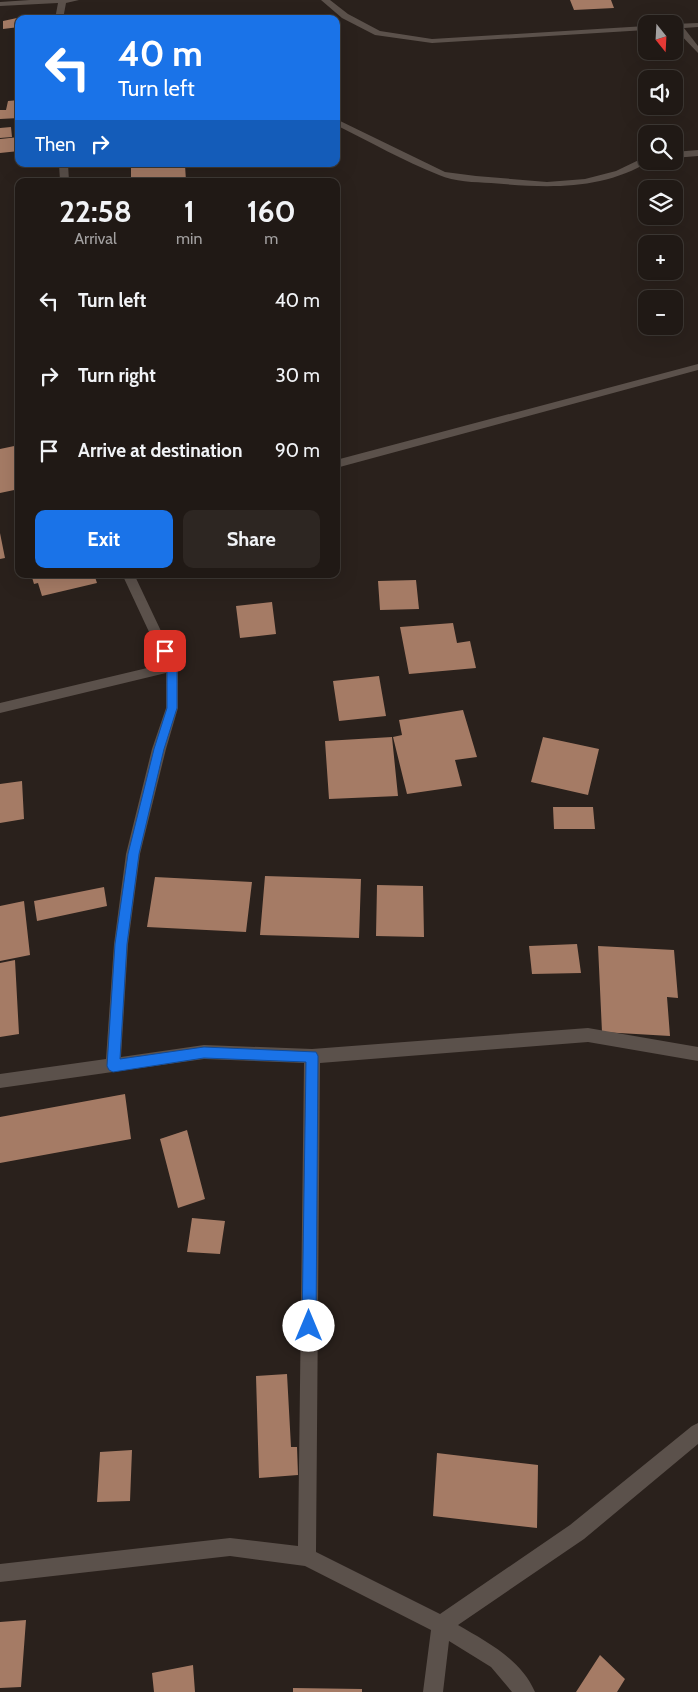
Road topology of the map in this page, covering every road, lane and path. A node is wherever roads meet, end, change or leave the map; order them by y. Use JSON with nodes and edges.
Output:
{"nodes":[{"id":1,"x":75,"y":0,"type":"edge"},
{"id":2,"x":325,"y":0,"type":"edge"},
{"id":3,"x":62,"y":1,"type":"edge"},
{"id":4,"x":0,"y":4,"type":"edge"},
{"id":5,"x":60,"y":15,"type":"edge"},
{"id":6,"x":698,"y":25,"type":"edge"},
{"id":7,"x":683,"y":26,"type":"edge"},
{"id":8,"x":638,"y":28,"type":"edge"},
{"id":9,"x":683,"y":34,"type":"edge"},
{"id":10,"x":698,"y":51,"type":"edge"},
{"id":11,"x":340,"y":124,"type":"edge"},
{"id":12,"x":698,"y":153,"type":"edge"},
{"id":13,"x":683,"y":154,"type":"edge"},
{"id":14,"x":638,"y":164,"type":"edge"},
{"id":15,"x":698,"y":367,"type":"edge"},
{"id":16,"x":340,"y":463,"type":"edge"},
{"id":17,"x":130,"y":578,"type":"edge"},
{"id":18,"x":172,"y":667,"type":"junction"},
{"id":19,"x":0,"y":708,"type":"edge"},
{"id":20,"x":698,"y":1054,"type":"edge"},
{"id":21,"x":312,"y":1056,"type":"junction"},
{"id":22,"x":113,"y":1066,"type":"junction"},
{"id":23,"x":0,"y":1081,"type":"edge"},
{"id":24,"x":698,"y":1432,"type":"edge"},
{"id":25,"x":307,"y":1557,"type":"junction"},
{"id":26,"x":0,"y":1573,"type":"edge"},
{"id":27,"x":441,"y":1625,"type":"junction"},
{"id":28,"x":433,"y":1692,"type":"edge"},
{"id":29,"x":525,"y":1692,"type":"edge"}],
"edges":[{"from":1,"to":3,"type":"street"},
{"from":2,"to":8,"type":"street"},
{"from":3,"to":4,"type":"street"},
{"from":3,"to":5,"type":"street"},
{"from":6,"to":7,"type":"street"},
{"from":9,"to":10,"type":"street"},
{"from":11,"to":14,"type":"street"},
{"from":12,"to":13,"type":"street"},
{"from":15,"to":16,"type":"street"},
{"from":17,"to":18,"type":"street"},
{"from":18,"to":19,"type":"street"},
{"from":18,"to":22,"type":"street"},
{"from":20,"to":21,"type":"street"},
{"from":21,"to":22,"type":"street"},
{"from":21,"to":25,"type":"street"},
{"from":22,"to":23,"type":"street"},
{"from":24,"to":27,"type":"street"},
{"from":25,"to":26,"type":"street"},
{"from":25,"to":27,"type":"street"},
{"from":27,"to":28,"type":"street"},
{"from":27,"to":29,"type":"street"}]}
